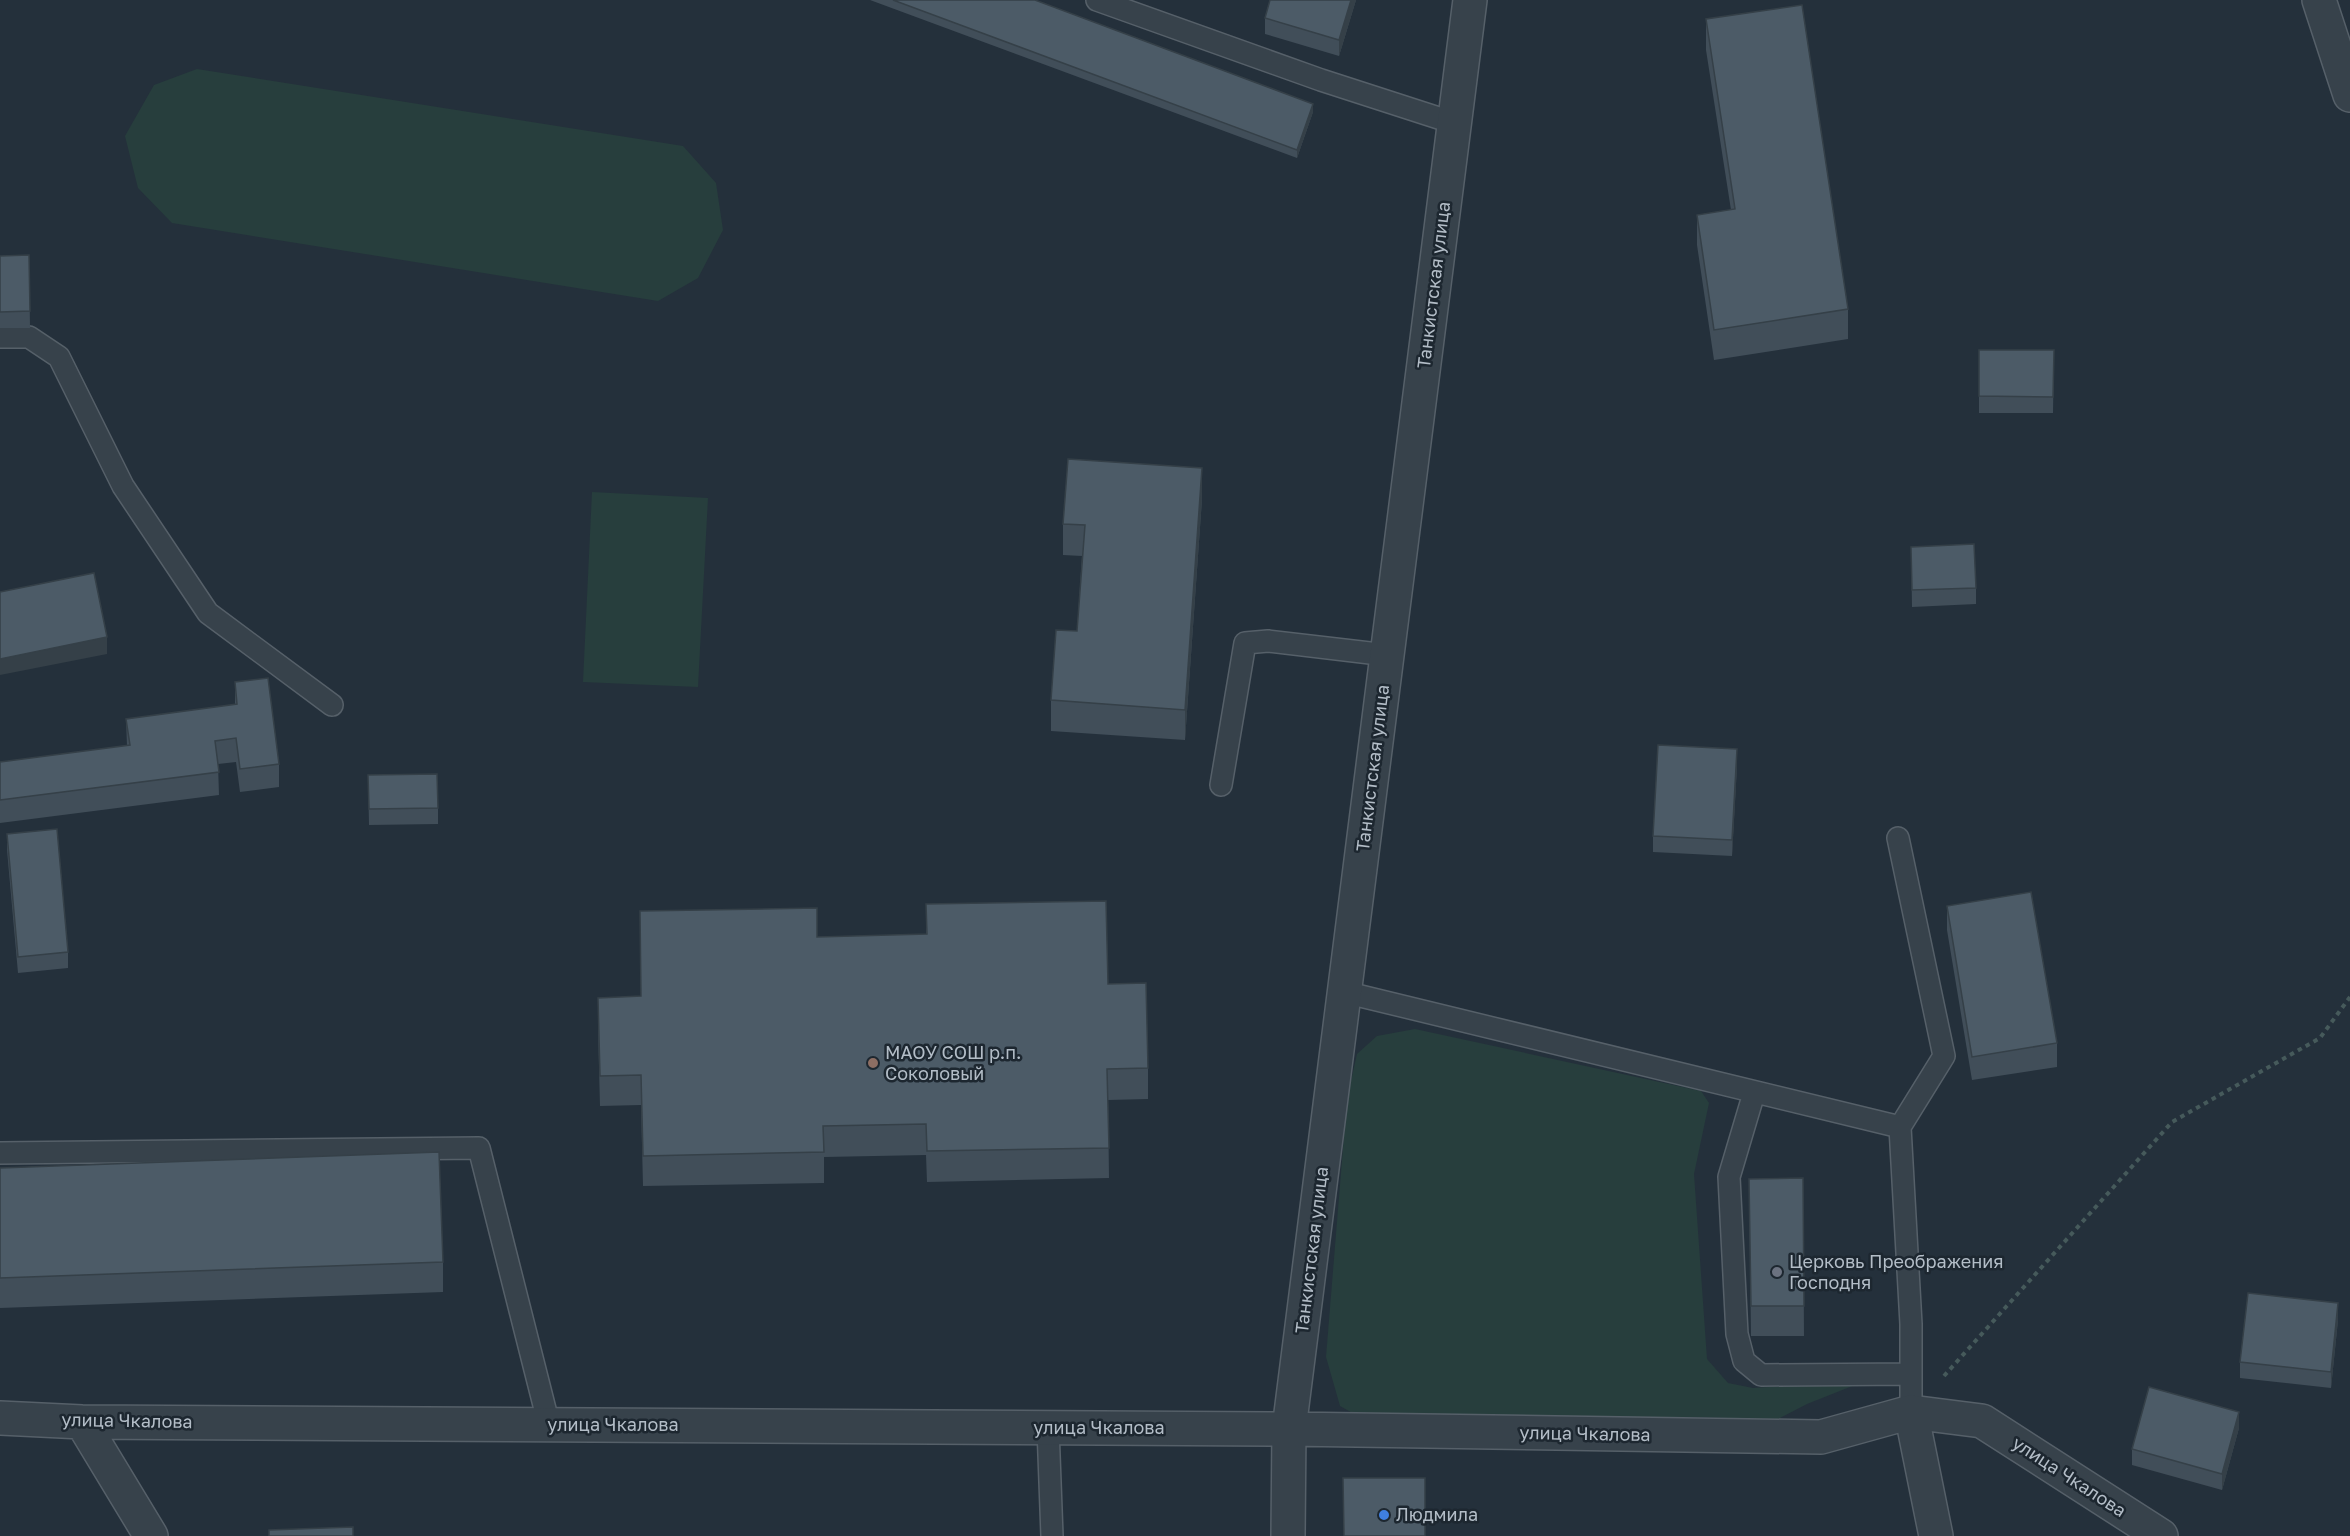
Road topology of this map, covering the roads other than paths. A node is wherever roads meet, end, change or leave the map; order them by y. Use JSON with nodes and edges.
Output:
{"nodes":[{"id":1,"x":1097,"y":0,"type":"edge"},
{"id":2,"x":1470,"y":0,"type":"edge"},
{"id":3,"x":2319,"y":0,"type":"edge"},
{"id":4,"x":2350,"y":95,"type":"edge"},
{"id":5,"x":1454,"y":123,"type":"junction"},
{"id":6,"x":0,"y":337,"type":"edge"},
{"id":7,"x":1387,"y":655,"type":"junction"},
{"id":8,"x":332,"y":705,"type":"dead end"},
{"id":9,"x":1221,"y":785,"type":"dead end"},
{"id":10,"x":1898,"y":838,"type":"dead end"},
{"id":11,"x":1344,"y":992,"type":"junction"},
{"id":12,"x":1754,"y":1093,"type":"junction"},
{"id":13,"x":1899,"y":1127,"type":"junction"},
{"id":14,"x":0,"y":1153,"type":"edge"},
{"id":15,"x":1911,"y":1374,"type":"junction"},
{"id":16,"x":1911,"y":1412,"type":"junction"},
{"id":17,"x":0,"y":1418,"type":"edge"},
{"id":18,"x":82,"y":1422,"type":"junction"},
{"id":19,"x":549,"y":1425,"type":"junction"},
{"id":20,"x":1048,"y":1428,"type":"junction"},
{"id":21,"x":1289,"y":1429,"type":"junction"},
{"id":22,"x":151,"y":1536,"type":"edge"},
{"id":23,"x":1052,"y":1536,"type":"edge"},
{"id":24,"x":1288,"y":1536,"type":"edge"},
{"id":25,"x":1936,"y":1536,"type":"edge"},
{"id":26,"x":2161,"y":1536,"type":"edge"}],
"edges":[{"from":1,"to":5,"type":"lane"},
{"from":2,"to":5,"type":"street","name":"Танкистская улица"},
{"from":3,"to":4,"type":"street"},
{"from":5,"to":7,"type":"street","name":"Танкистская улица"},
{"from":6,"to":8,"type":"lane"},
{"from":7,"to":9,"type":"lane"},
{"from":7,"to":11,"type":"street","name":"Танкистская улица"},
{"from":10,"to":13,"type":"lane"},
{"from":11,"to":12,"type":"lane"},
{"from":11,"to":21,"type":"street","name":"Танкистская улица"},
{"from":12,"to":13,"type":"lane"},
{"from":12,"to":15,"type":"lane"},
{"from":13,"to":15,"type":"lane"},
{"from":14,"to":19,"type":"lane"},
{"from":15,"to":16,"type":"lane"},
{"from":16,"to":21,"type":"street","name":"улица Чкалова"},
{"from":16,"to":25,"type":"street"},
{"from":16,"to":26,"type":"street","name":"улица Чкалова"},
{"from":17,"to":18,"type":"street","name":"улица Чкалова"},
{"from":18,"to":19,"type":"street","name":"улица Чкалова"},
{"from":18,"to":22,"type":"street"},
{"from":19,"to":20,"type":"street","name":"улица Чкалова"},
{"from":20,"to":21,"type":"street","name":"улица Чкалова"},
{"from":20,"to":23,"type":"lane"},
{"from":21,"to":24,"type":"street","name":"Танкистская улица"}]}
